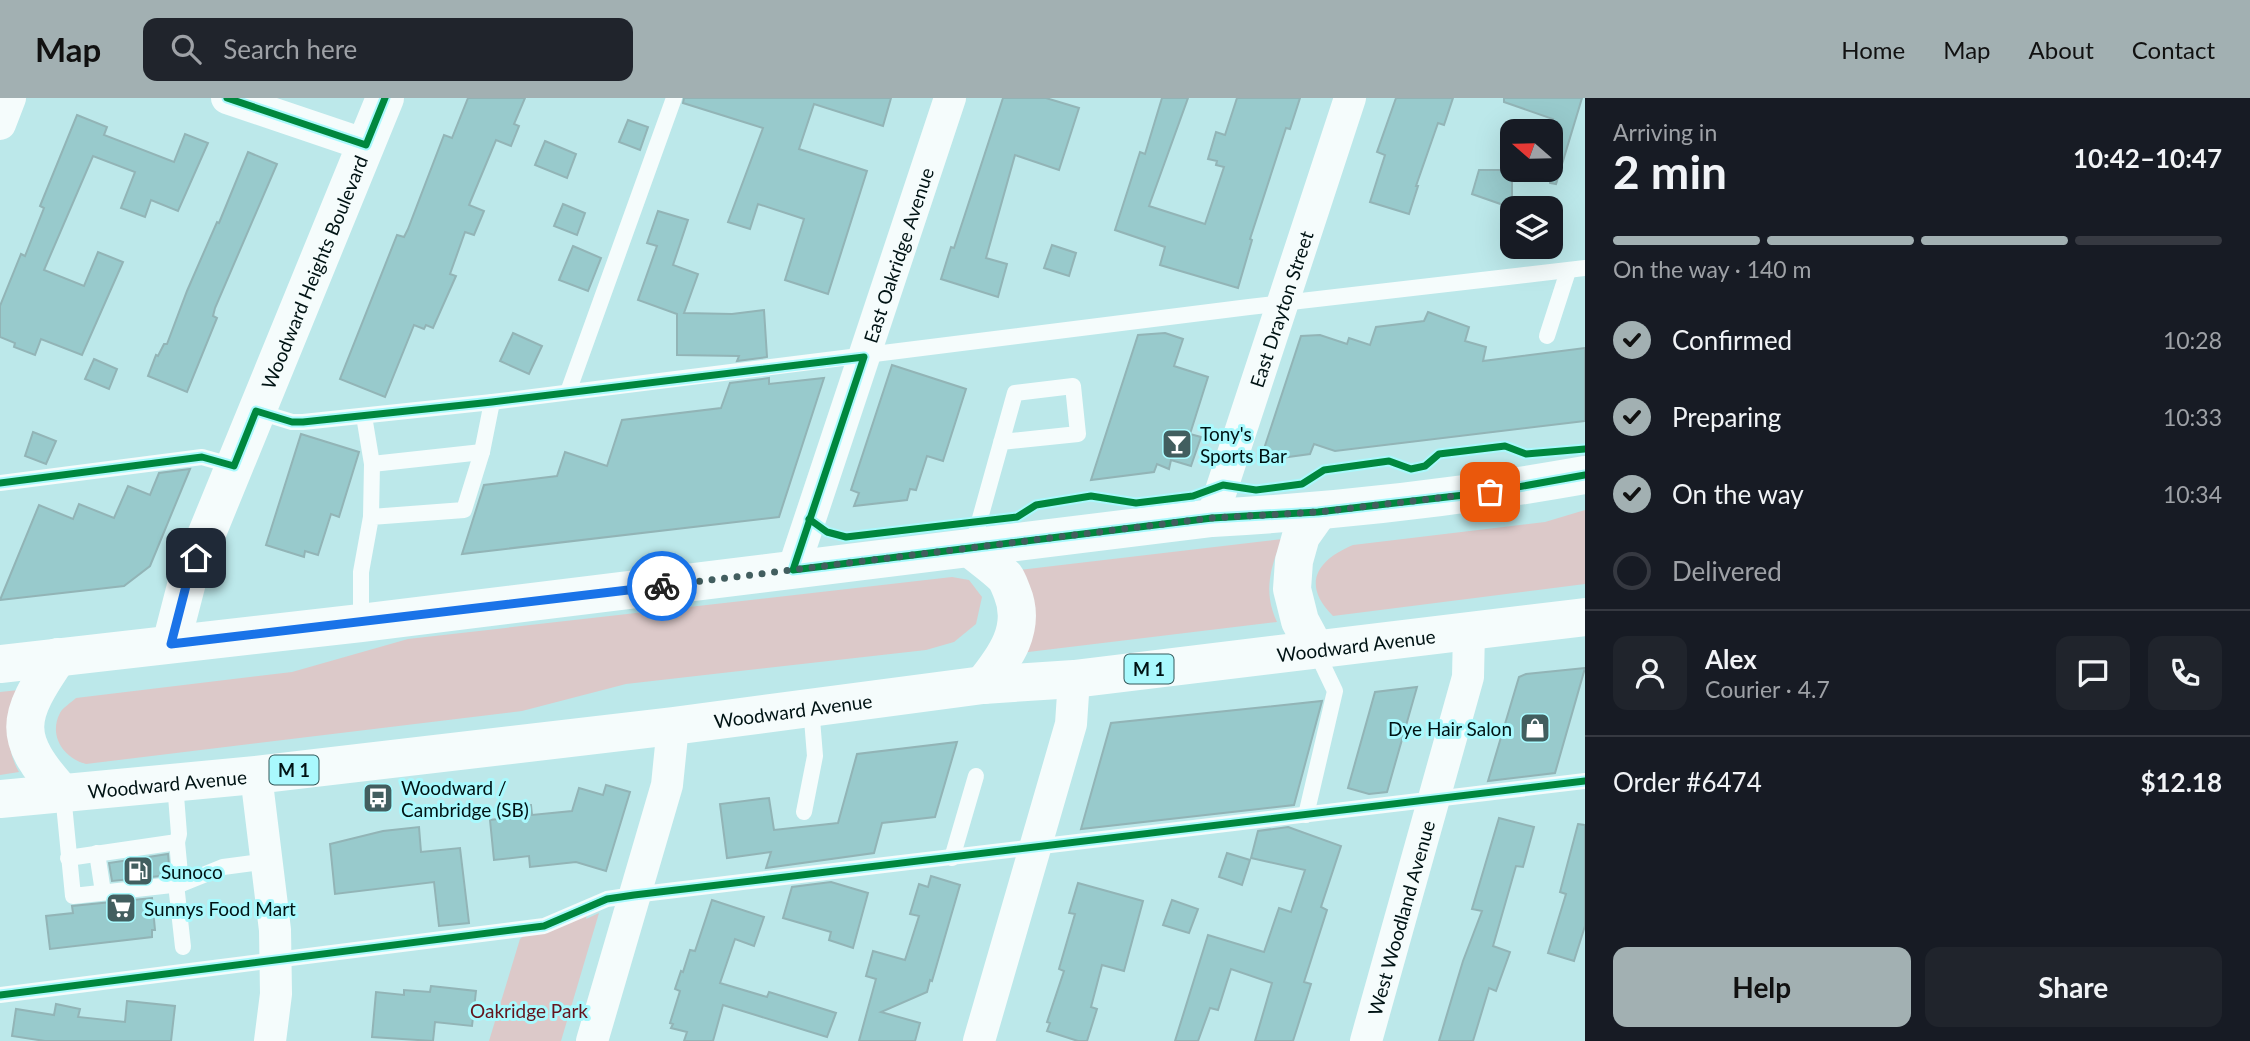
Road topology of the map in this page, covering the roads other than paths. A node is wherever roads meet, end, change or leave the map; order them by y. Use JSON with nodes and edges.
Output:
{"nodes":[{"id":1,"x":10,"y":98,"type":"edge"},
{"id":2,"x":227,"y":98,"type":"edge"},
{"id":3,"x":385,"y":98,"type":"edge"},
{"id":4,"x":674,"y":98,"type":"edge"},
{"id":5,"x":950,"y":98,"type":"edge"},
{"id":6,"x":1350,"y":98,"type":"edge"},
{"id":7,"x":0,"y":124,"type":"edge"},
{"id":8,"x":366,"y":145,"type":"junction"},
{"id":9,"x":1585,"y":268,"type":"edge"},
{"id":10,"x":1568,"y":271,"type":"junction"},
{"id":11,"x":1283,"y":303,"type":"junction"},
{"id":12,"x":1547,"y":336,"type":"dead end"},
{"id":13,"x":864,"y":357,"type":"junction"},
{"id":14,"x":568,"y":392,"type":"junction"},
{"id":15,"x":492,"y":402,"type":"junction"},
{"id":16,"x":256,"y":411,"type":"junction"},
{"id":17,"x":364,"y":416,"type":"junction"},
{"id":18,"x":1001,"y":442,"type":"junction"},
{"id":19,"x":482,"y":452,"type":"junction"},
{"id":20,"x":372,"y":464,"type":"junction"},
{"id":21,"x":234,"y":466,"type":"junction"},
{"id":22,"x":1585,"y":475,"type":"edge"},
{"id":23,"x":0,"y":483,"type":"edge"},
{"id":24,"x":1318,"y":512,"type":"junction"},
{"id":25,"x":371,"y":517,"type":"junction"},
{"id":26,"x":1212,"y":518,"type":"junction"},
{"id":27,"x":971,"y":549,"type":"junction"},
{"id":28,"x":793,"y":569,"type":"junction"},
{"id":29,"x":1585,"y":617,"type":"edge"},
{"id":30,"x":361,"y":623,"type":"junction"},
{"id":31,"x":1469,"y":631,"type":"junction"},
{"id":32,"x":171,"y":644,"type":"junction"},
{"id":33,"x":1315,"y":649,"type":"junction"},
{"id":34,"x":58,"y":657,"type":"junction"},
{"id":35,"x":0,"y":664,"type":"edge"},
{"id":36,"x":1074,"y":679,"type":"junction"},
{"id":37,"x":983,"y":685,"type":"junction"},
{"id":38,"x":811,"y":707,"type":"junction"},
{"id":39,"x":673,"y":726,"type":"junction"},
{"id":40,"x":256,"y":775,"type":"junction"},
{"id":41,"x":976,"y":776,"type":"dead end"},
{"id":42,"x":1585,"y":781,"type":"edge"},
{"id":43,"x":175,"y":782,"type":"junction"},
{"id":44,"x":63,"y":794,"type":"junction"},
{"id":45,"x":0,"y":799,"type":"edge"},
{"id":46,"x":1434,"y":799,"type":"junction"},
{"id":47,"x":804,"y":813,"type":"dead end"},
{"id":48,"x":1306,"y":815,"type":"junction"},
{"id":49,"x":177,"y":842,"type":"junction"},
{"id":50,"x":1035,"y":848,"type":"junction"},
{"id":51,"x":97,"y":853,"type":"junction"},
{"id":52,"x":68,"y":858,"type":"junction"},
{"id":53,"x":952,"y":858,"type":"junction"},
{"id":54,"x":268,"y":861,"type":"junction"},
{"id":55,"x":179,"y":884,"type":"junction"},
{"id":56,"x":103,"y":892,"type":"junction"},
{"id":57,"x":634,"y":895,"type":"junction"},
{"id":58,"x":183,"y":947,"type":"dead end"},
{"id":59,"x":276,"y":961,"type":"junction"},
{"id":60,"x":0,"y":995,"type":"edge"},
{"id":61,"x":270,"y":1041,"type":"edge"},
{"id":62,"x":592,"y":1041,"type":"edge"},
{"id":63,"x":979,"y":1041,"type":"edge"},
{"id":64,"x":1366,"y":1041,"type":"edge"}],
"edges":[{"from":1,"to":7,"type":"street"},
{"from":2,"to":8,"type":"street"},
{"from":3,"to":8,"type":"main road","name":"Woodward Heights Boulevard"},
{"from":4,"to":14,"type":"lane"},
{"from":5,"to":13,"type":"street","name":"East Oakridge Avenue"},
{"from":6,"to":11,"type":"street","name":"East Drayton Street"},
{"from":8,"to":16,"type":"main road","name":"Woodward Heights Boulevard"},
{"from":9,"to":10,"type":"lane"},
{"from":10,"to":11,"type":"lane"},
{"from":10,"to":12,"type":"lane"},
{"from":11,"to":13,"type":"lane"},
{"from":11,"to":26,"type":"street","name":"East Drayton Street"},
{"from":13,"to":14,"type":"lane"},
{"from":13,"to":28,"type":"street","name":"East Oakridge Avenue"},
{"from":14,"to":15,"type":"lane"},
{"from":15,"to":17,"type":"lane"},
{"from":15,"to":19,"type":"lane"},
{"from":16,"to":17,"type":"lane"},
{"from":16,"to":21,"type":"main road","name":"Woodward Heights Boulevard"},
{"from":17,"to":20,"type":"lane"},
{"from":18,"to":18,"type":"lane"},
{"from":18,"to":27,"type":"lane"},
{"from":19,"to":20,"type":"lane"},
{"from":19,"to":25,"type":"lane"},
{"from":20,"to":25,"type":"lane"},
{"from":21,"to":23,"type":"lane"},
{"from":21,"to":32,"type":"main road","name":"Woodward Heights Boulevard"},
{"from":22,"to":24,"type":"main road"},
{"from":24,"to":26,"type":"main road"},
{"from":24,"to":33,"type":"main road"},
{"from":25,"to":30,"type":"lane"},
{"from":26,"to":27,"type":"main road"},
{"from":27,"to":28,"type":"main road"},
{"from":27,"to":37,"type":"main road"},
{"from":28,"to":30,"type":"main road"},
{"from":29,"to":31,"type":"main road","name":"Woodward Avenue","number":"M 1"},
{"from":30,"to":32,"type":"main road"},
{"from":31,"to":33,"type":"main road","name":"Woodward Avenue","number":"M 1"},
{"from":31,"to":46,"type":"street","name":"West Woodland Avenue"},
{"from":32,"to":34,"type":"main road"},
{"from":33,"to":36,"type":"main road","name":"Woodward Avenue","number":"M 1"},
{"from":33,"to":48,"type":"lane"},
{"from":34,"to":35,"type":"main road"},
{"from":34,"to":44,"type":"main road"},
{"from":36,"to":37,"type":"main road","name":"Woodward Avenue","number":"M 1"},
{"from":36,"to":50,"type":"street"},
{"from":37,"to":38,"type":"main road","name":"Woodward Avenue","number":"M 1"},
{"from":38,"to":39,"type":"main road","name":"Woodward Avenue","number":"M 1"},
{"from":38,"to":47,"type":"lane"},
{"from":39,"to":40,"type":"main road","name":"Woodward Avenue","number":"M 1"},
{"from":39,"to":57,"type":"street"},
{"from":40,"to":43,"type":"main road","name":"Woodward Avenue","number":"M 1"},
{"from":40,"to":54,"type":"street"},
{"from":41,"to":53,"type":"lane"},
{"from":42,"to":46,"type":"lane"},
{"from":43,"to":44,"type":"main road","name":"Woodward Avenue","number":"M 1"},
{"from":43,"to":49,"type":"lane"},
{"from":44,"to":45,"type":"main road","name":"Woodward Avenue","number":"M 1"},
{"from":44,"to":52,"type":"lane"},
{"from":46,"to":48,"type":"lane"},
{"from":46,"to":64,"type":"street","name":"West Woodland Avenue"},
{"from":48,"to":50,"type":"lane"},
{"from":49,"to":51,"type":"lane"},
{"from":49,"to":55,"type":"lane"},
{"from":50,"to":53,"type":"lane"},
{"from":50,"to":63,"type":"street"},
{"from":51,"to":52,"type":"lane"},
{"from":51,"to":56,"type":"lane"},
{"from":52,"to":56,"type":"lane"},
{"from":53,"to":57,"type":"lane"},
{"from":54,"to":55,"type":"lane"},
{"from":54,"to":59,"type":"street"},
{"from":55,"to":56,"type":"lane"},
{"from":55,"to":58,"type":"lane"},
{"from":57,"to":59,"type":"lane"},
{"from":57,"to":62,"type":"street"},
{"from":59,"to":60,"type":"lane"},
{"from":59,"to":61,"type":"street"}]}
